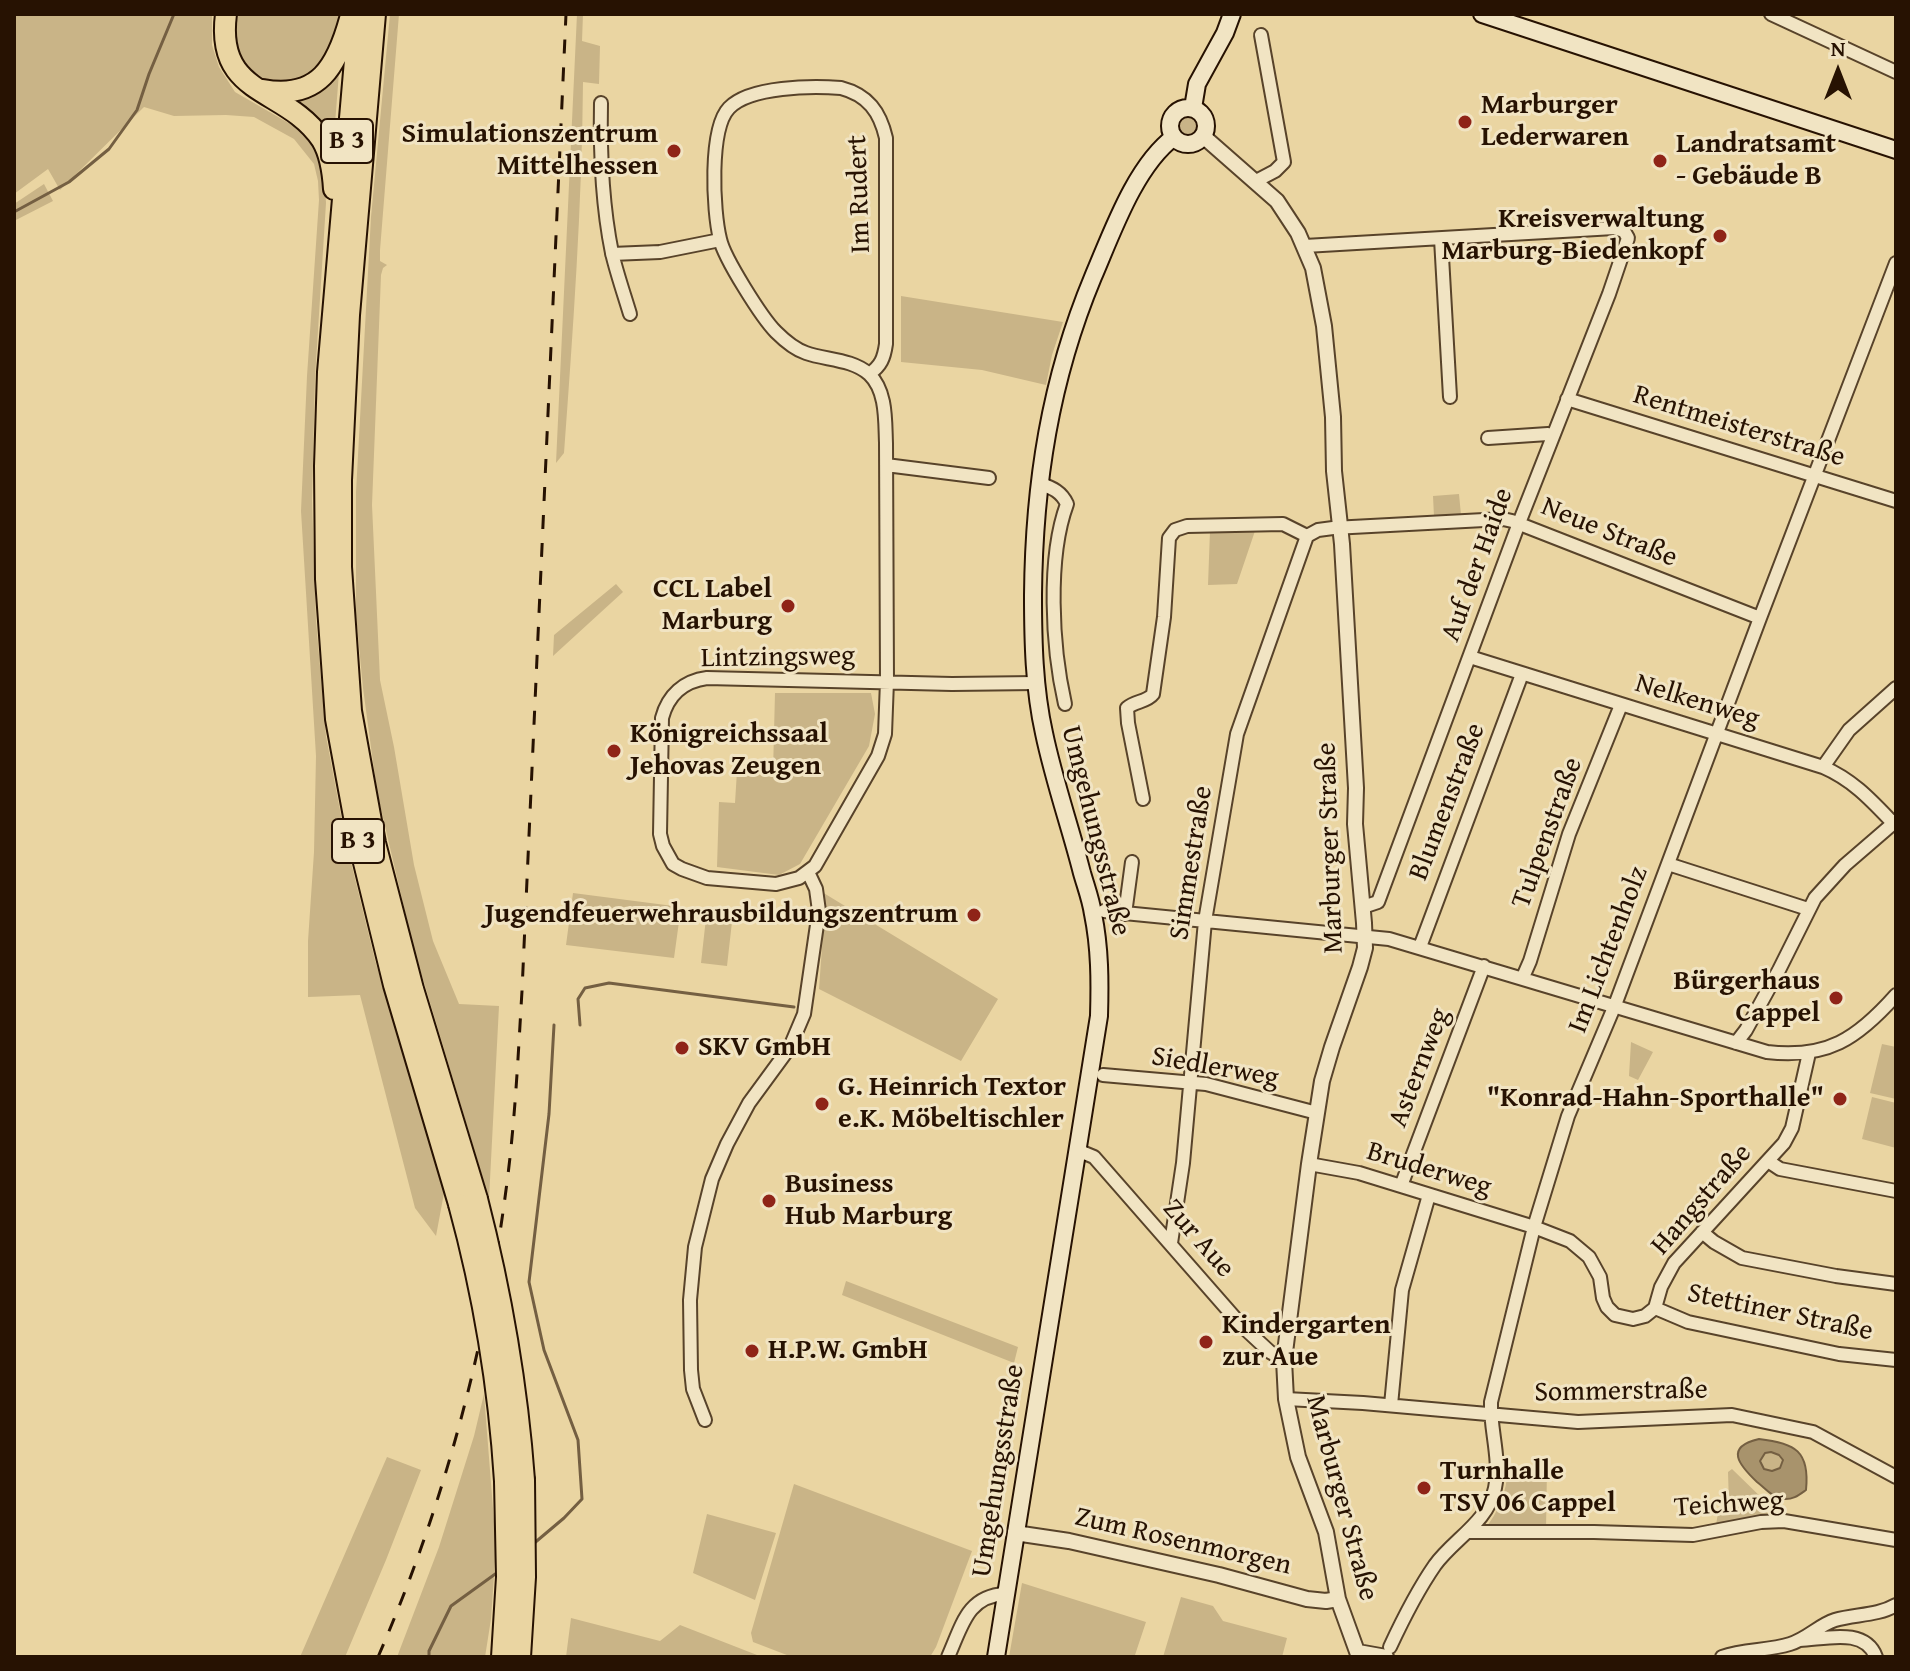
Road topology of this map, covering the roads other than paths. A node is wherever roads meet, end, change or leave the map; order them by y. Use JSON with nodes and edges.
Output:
{"nodes":[{"id":1,"x":226,"y":14,"type":"edge"},
{"id":2,"x":352,"y":14,"type":"edge"},
{"id":3,"x":359,"y":14,"type":"edge"},
{"id":4,"x":375,"y":14,"type":"edge"},
{"id":5,"x":1232,"y":14,"type":"edge"},
{"id":6,"x":1482,"y":14,"type":"edge"},
{"id":7,"x":1771,"y":14,"type":"edge"},
{"id":8,"x":1261,"y":35,"type":"dead end"},
{"id":9,"x":1896,"y":72,"type":"edge"},
{"id":10,"x":259,"y":89,"type":"junction"},
{"id":11,"x":601,"y":103,"type":"dead end"},
{"id":12,"x":1193,"y":108,"type":"junction"},
{"id":13,"x":1203,"y":136,"type":"junction"},
{"id":14,"x":1174,"y":137,"type":"junction"},
{"id":15,"x":1893,"y":152,"type":"edge"},
{"id":16,"x":1256,"y":181,"type":"junction"},
{"id":17,"x":1441,"y":239,"type":"junction"},
{"id":18,"x":720,"y":240,"type":"junction"},
{"id":19,"x":1305,"y":246,"type":"junction"},
{"id":20,"x":612,"y":254,"type":"junction"},
{"id":21,"x":1896,"y":263,"type":"edge"},
{"id":22,"x":336,"y":269,"type":"junction"},
{"id":23,"x":1892,"y":288,"type":"edge"},
{"id":24,"x":630,"y":314,"type":"dead end"},
{"id":25,"x":869,"y":374,"type":"junction"},
{"id":26,"x":1450,"y":397,"type":"dead end"},
{"id":27,"x":1567,"y":399,"type":"junction"},
{"id":28,"x":1553,"y":436,"type":"junction"},
{"id":29,"x":1488,"y":438,"type":"dead end"},
{"id":30,"x":886,"y":465,"type":"junction"},
{"id":31,"x":1814,"y":476,"type":"junction"},
{"id":32,"x":989,"y":478,"type":"dead end"},
{"id":33,"x":1039,"y":483,"type":"junction"},
{"id":34,"x":1896,"y":501,"type":"edge"},
{"id":35,"x":1519,"y":523,"type":"junction"},
{"id":36,"x":1340,"y":528,"type":"junction"},
{"id":37,"x":1307,"y":536,"type":"junction"},
{"id":38,"x":1760,"y":618,"type":"junction"},
{"id":39,"x":1470,"y":657,"type":"junction"},
{"id":40,"x":1522,"y":674,"type":"junction"},
{"id":41,"x":887,"y":681,"type":"junction"},
{"id":42,"x":1036,"y":683,"type":"junction"},
{"id":43,"x":1896,"y":688,"type":"edge"},
{"id":44,"x":1065,"y":704,"type":"dead end"},
{"id":45,"x":1621,"y":705,"type":"junction"},
{"id":46,"x":1717,"y":733,"type":"junction"},
{"id":47,"x":1823,"y":767,"type":"junction"},
{"id":48,"x":1143,"y":799,"type":"dead end"},
{"id":49,"x":1894,"y":822,"type":"edge"},
{"id":50,"x":1132,"y":862,"type":"dead end"},
{"id":51,"x":1668,"y":864,"type":"junction"},
{"id":52,"x":808,"y":872,"type":"junction"},
{"id":53,"x":1363,"y":907,"type":"junction"},
{"id":54,"x":1808,"y":909,"type":"junction"},
{"id":55,"x":1104,"y":911,"type":"dead end"},
{"id":56,"x":1125,"y":914,"type":"junction"},
{"id":57,"x":1205,"y":921,"type":"junction"},
{"id":58,"x":1364,"y":936,"type":"junction"},
{"id":59,"x":1420,"y":947,"type":"junction"},
{"id":60,"x":1484,"y":966,"type":"junction"},
{"id":61,"x":1523,"y":977,"type":"junction"},
{"id":62,"x":1896,"y":995,"type":"edge"},
{"id":63,"x":1615,"y":1005,"type":"junction"},
{"id":64,"x":1736,"y":1043,"type":"junction"},
{"id":65,"x":1809,"y":1053,"type":"junction"},
{"id":66,"x":1103,"y":1075,"type":"dead end"},
{"id":67,"x":1191,"y":1082,"type":"junction"},
{"id":68,"x":1317,"y":1113,"type":"junction"},
{"id":69,"x":1077,"y":1150,"type":"junction"},
{"id":70,"x":1768,"y":1161,"type":"junction"},
{"id":71,"x":1309,"y":1164,"type":"junction"},
{"id":72,"x":1401,"y":1186,"type":"junction"},
{"id":73,"x":1896,"y":1191,"type":"edge"},
{"id":74,"x":1429,"y":1195,"type":"junction"},
{"id":75,"x":468,"y":1201,"type":"junction"},
{"id":76,"x":1534,"y":1227,"type":"junction"},
{"id":77,"x":1702,"y":1232,"type":"junction"},
{"id":78,"x":1171,"y":1243,"type":"junction"},
{"id":79,"x":1896,"y":1284,"type":"edge"},
{"id":80,"x":1655,"y":1308,"type":"junction"},
{"id":81,"x":1284,"y":1360,"type":"junction"},
{"id":82,"x":1896,"y":1360,"type":"edge"},
{"id":83,"x":1286,"y":1399,"type":"junction"},
{"id":84,"x":1391,"y":1405,"type":"junction"},
{"id":85,"x":1491,"y":1414,"type":"junction"},
{"id":86,"x":705,"y":1420,"type":"dead end"},
{"id":87,"x":1896,"y":1477,"type":"edge"},
{"id":88,"x":1469,"y":1532,"type":"junction"},
{"id":89,"x":516,"y":1533,"type":"junction"},
{"id":90,"x":1015,"y":1533,"type":"junction"},
{"id":91,"x":1896,"y":1540,"type":"edge"},
{"id":92,"x":1005,"y":1594,"type":"junction"},
{"id":93,"x":1338,"y":1599,"type":"junction"},
{"id":94,"x":1896,"y":1605,"type":"edge"},
{"id":95,"x":1879,"y":1613,"type":"junction"},
{"id":96,"x":1896,"y":1615,"type":"edge"},
{"id":97,"x":1799,"y":1641,"type":"junction"},
{"id":98,"x":1388,"y":1652,"type":"edge"},
{"id":99,"x":1359,"y":1655,"type":"edge"},
{"id":100,"x":502,"y":1657,"type":"edge"},
{"id":101,"x":520,"y":1657,"type":"edge"},
{"id":102,"x":948,"y":1657,"type":"edge"},
{"id":103,"x":996,"y":1657,"type":"edge"},
{"id":104,"x":1722,"y":1657,"type":"edge"},
{"id":105,"x":1876,"y":1657,"type":"edge"}],
"edges":[{"from":1,"to":10,"type":"highway","number":"B 3"},
{"from":2,"to":10,"type":"highway","number":"B 3"},
{"from":3,"to":22,"type":"highway","number":"B 3"},
{"from":4,"to":75,"type":"highway","number":"B 3"},
{"from":5,"to":12,"type":"main road"},
{"from":6,"to":15,"type":"main road"},
{"from":7,"to":9,"type":"street"},
{"from":8,"to":16,"type":"street"},
{"from":10,"to":22,"type":"highway","number":"B 3"},
{"from":11,"to":20,"type":"street"},
{"from":12,"to":13,"type":"main road"},
{"from":12,"to":14,"type":"main road"},
{"from":13,"to":14,"type":"main road"},
{"from":13,"to":16,"type":"street","name":"Marburger Straße"},
{"from":14,"to":33,"type":"main road","name":"Umgehungsstraße"},
{"from":16,"to":19,"type":"street","name":"Marburger Straße"},
{"from":17,"to":19,"type":"street"},
{"from":17,"to":26,"type":"street"},
{"from":17,"to":27,"type":"street","name":"Auf der Haide"},
{"from":18,"to":20,"type":"street"},
{"from":18,"to":25,"type":"street","name":"Im Rudert"},
{"from":18,"to":25,"type":"street","name":"Im Rudert"},
{"from":19,"to":36,"type":"street","name":"Marburger Straße"},
{"from":20,"to":24,"type":"street"},
{"from":21,"to":23,"type":"street","name":"Im Lichtenholz"},
{"from":22,"to":75,"type":"highway","number":"B 3"},
{"from":23,"to":31,"type":"street","name":"Im Lichtenholz"},
{"from":25,"to":30,"type":"street"},
{"from":27,"to":28,"type":"street","name":"Auf der Haide"},
{"from":27,"to":31,"type":"street","name":"Rentmeisterstraße"},
{"from":28,"to":29,"type":"street"},
{"from":28,"to":35,"type":"street","name":"Auf der Haide"},
{"from":30,"to":32,"type":"street"},
{"from":30,"to":41,"type":"street"},
{"from":31,"to":34,"type":"street","name":"Rentmeisterstraße"},
{"from":31,"to":38,"type":"street","name":"Im Lichtenholz"},
{"from":33,"to":42,"type":"main road","name":"Umgehungsstraße"},
{"from":33,"to":44,"type":"street"},
{"from":35,"to":36,"type":"street","name":"Neue Straße"},
{"from":35,"to":38,"type":"street","name":"Neue Straße"},
{"from":35,"to":39,"type":"street","name":"Auf der Haide"},
{"from":36,"to":37,"type":"street"},
{"from":36,"to":53,"type":"street","name":"Marburger Straße"},
{"from":37,"to":48,"type":"street"},
{"from":37,"to":57,"type":"street","name":"Simmestraße"},
{"from":38,"to":46,"type":"street","name":"Im Lichtenholz"},
{"from":39,"to":40,"type":"street","name":"Nelkenweg"},
{"from":39,"to":53,"type":"street","name":"Auf der Haide"},
{"from":40,"to":45,"type":"street","name":"Nelkenweg"},
{"from":40,"to":59,"type":"street","name":"Blumenstraße"},
{"from":41,"to":42,"type":"street","name":"Lintzingsweg"},
{"from":41,"to":52,"type":"street","name":"Lintzingsweg"},
{"from":41,"to":52,"type":"street","name":"Lintzingsweg"},
{"from":42,"to":69,"type":"main road","name":"Umgehungsstraße"},
{"from":43,"to":47,"type":"street"},
{"from":45,"to":46,"type":"street","name":"Nelkenweg"},
{"from":45,"to":61,"type":"street","name":"Tulpenstraße"},
{"from":46,"to":47,"type":"street","name":"Nelkenweg"},
{"from":46,"to":51,"type":"street","name":"Im Lichtenholz"},
{"from":47,"to":49,"type":"street","name":"Nelkenweg"},
{"from":49,"to":54,"type":"street"},
{"from":50,"to":56,"type":"street"},
{"from":51,"to":54,"type":"street"},
{"from":51,"to":63,"type":"street","name":"Im Lichtenholz"},
{"from":52,"to":86,"type":"street"},
{"from":53,"to":58,"type":"street","name":"Marburger Straße"},
{"from":54,"to":64,"type":"street"},
{"from":55,"to":56,"type":"street"},
{"from":56,"to":57,"type":"street"},
{"from":57,"to":58,"type":"street"},
{"from":57,"to":67,"type":"street","name":"Simmestraße"},
{"from":58,"to":59,"type":"street"},
{"from":58,"to":68,"type":"street","name":"Marburger Straße"},
{"from":59,"to":60,"type":"street"},
{"from":60,"to":61,"type":"street"},
{"from":60,"to":72,"type":"street","name":"Asternweg"},
{"from":61,"to":63,"type":"street"},
{"from":62,"to":65,"type":"street"},
{"from":63,"to":64,"type":"street"},
{"from":63,"to":76,"type":"street","name":"Im Lichtenholz"},
{"from":64,"to":65,"type":"street"},
{"from":65,"to":70,"type":"street","name":"Hangstraße"},
{"from":66,"to":67,"type":"street","name":"Siedlerweg"},
{"from":67,"to":68,"type":"street","name":"Siedlerweg"},
{"from":67,"to":78,"type":"street","name":"Simmestraße"},
{"from":68,"to":71,"type":"street","name":"Marburger Straße"},
{"from":69,"to":78,"type":"street","name":"Zur Aue"},
{"from":69,"to":90,"type":"main road","name":"Umgehungsstraße"},
{"from":70,"to":73,"type":"street"},
{"from":70,"to":77,"type":"street","name":"Hangstraße"},
{"from":71,"to":72,"type":"street","name":"Bruderweg"},
{"from":71,"to":81,"type":"street","name":"Marburger Straße"},
{"from":72,"to":74,"type":"street","name":"Bruderweg"},
{"from":74,"to":76,"type":"street","name":"Bruderweg"},
{"from":74,"to":84,"type":"street"},
{"from":75,"to":89,"type":"highway","number":"B 3","bridge":true},
{"from":76,"to":80,"type":"street"},
{"from":76,"to":85,"type":"street","name":"Im Lichtenholz"},
{"from":77,"to":79,"type":"street"},
{"from":77,"to":80,"type":"street","name":"Hangstraße"},
{"from":78,"to":81,"type":"street","name":"Zur Aue"},
{"from":80,"to":82,"type":"street","name":"Stettiner Straße"},
{"from":81,"to":83,"type":"street","name":"Marburger Straße"},
{"from":83,"to":84,"type":"street","name":"Sommerstraße"},
{"from":83,"to":93,"type":"street","name":"Marburger Straße"},
{"from":84,"to":85,"type":"street","name":"Sommerstraße"},
{"from":85,"to":87,"type":"street","name":"Sommerstraße"},
{"from":85,"to":88,"type":"street","name":"Im Lichtenholz"},
{"from":88,"to":91,"type":"street","name":"Teichweg"},
{"from":88,"to":98,"type":"street","name":"Im Lichtenholz"},
{"from":89,"to":100,"type":"highway","number":"B 3"},
{"from":89,"to":101,"type":"highway","number":"B 3"},
{"from":90,"to":92,"type":"main road","name":"Umgehungsstraße"},
{"from":90,"to":93,"type":"street","name":"Zum Rosenmorgen"},
{"from":92,"to":102,"type":"street"},
{"from":92,"to":103,"type":"main road","name":"Umgehungsstraße"},
{"from":93,"to":99,"type":"street","name":"Marburger Straße"},
{"from":94,"to":95,"type":"street"},
{"from":95,"to":96,"type":"street"},
{"from":95,"to":97,"type":"street"},
{"from":97,"to":104,"type":"street"},
{"from":97,"to":105,"type":"street"},
{"from":98,"to":99,"type":"street"}]}
